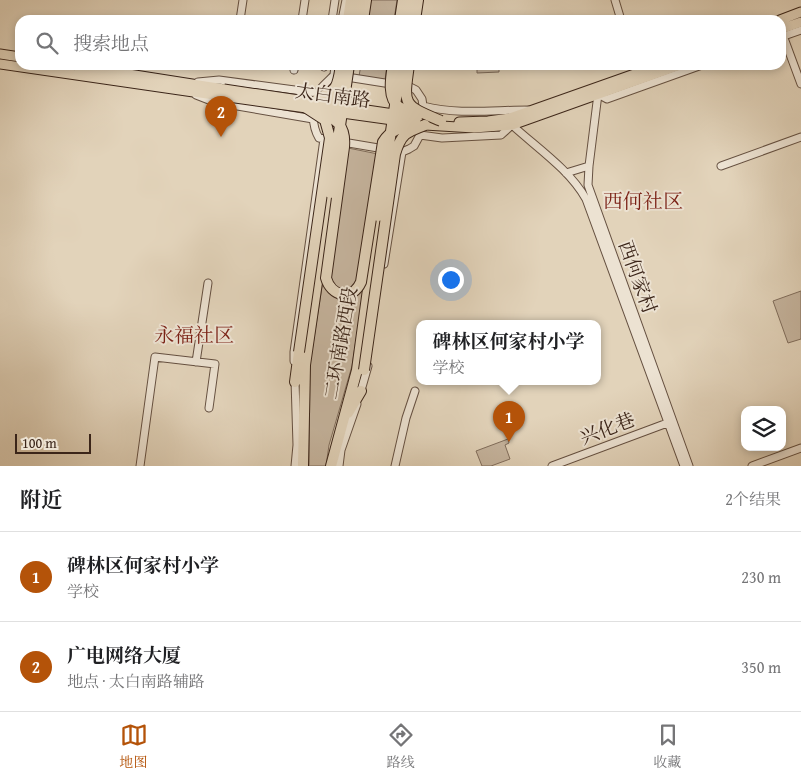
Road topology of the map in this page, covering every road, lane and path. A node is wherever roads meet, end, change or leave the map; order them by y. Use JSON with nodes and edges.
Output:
{"nodes":[{"id":1,"x":243,"y":0,"type":"edge"},
{"id":2,"x":305,"y":0,"type":"edge"},
{"id":3,"x":335,"y":0,"type":"edge"},
{"id":4,"x":346,"y":0,"type":"edge"},
{"id":5,"x":351,"y":0,"type":"edge"},
{"id":6,"x":359,"y":0,"type":"edge"},
{"id":7,"x":366,"y":0,"type":"edge"},
{"id":8,"x":403,"y":0,"type":"edge"},
{"id":9,"x":410,"y":0,"type":"edge"},
{"id":10,"x":418,"y":0,"type":"edge"},
{"id":11,"x":422,"y":0,"type":"edge"},
{"id":12,"x":615,"y":0,"type":"edge"},
{"id":13,"x":801,"y":12,"type":"edge"},
{"id":14,"x":241,"y":15,"type":"edge"},
{"id":15,"x":303,"y":15,"type":"edge"},
{"id":16,"x":333,"y":15,"type":"edge"},
{"id":17,"x":343,"y":15,"type":"edge"},
{"id":18,"x":349,"y":15,"type":"edge"},
{"id":19,"x":357,"y":15,"type":"edge"},
{"id":20,"x":364,"y":15,"type":"edge"},
{"id":21,"x":401,"y":15,"type":"edge"},
{"id":22,"x":408,"y":15,"type":"edge"},
{"id":23,"x":416,"y":15,"type":"edge"},
{"id":24,"x":420,"y":15,"type":"edge"},
{"id":25,"x":620,"y":15,"type":"edge"},
{"id":26,"x":786,"y":18,"type":"edge"},
{"id":27,"x":801,"y":22,"type":"edge"},
{"id":28,"x":801,"y":30,"type":"edge"},
{"id":29,"x":786,"y":31,"type":"edge"},
{"id":30,"x":786,"y":32,"type":"edge"},
{"id":31,"x":786,"y":44,"type":"edge"},
{"id":32,"x":0,"y":54,"type":"edge"},
{"id":33,"x":15,"y":56,"type":"edge"},
{"id":34,"x":0,"y":64,"type":"edge"},
{"id":35,"x":15,"y":66,"type":"edge"},
{"id":36,"x":50,"y":70,"type":"edge"},
{"id":37,"x":98,"y":70,"type":"edge"},
{"id":38,"x":334,"y":70,"type":"edge"},
{"id":39,"x":340,"y":70,"type":"edge"},
{"id":40,"x":348,"y":70,"type":"edge"},
{"id":41,"x":355,"y":70,"type":"edge"},
{"id":42,"x":392,"y":70,"type":"edge"},
{"id":43,"x":400,"y":70,"type":"edge"},
{"id":44,"x":408,"y":70,"type":"edge"},
{"id":45,"x":412,"y":70,"type":"edge"},
{"id":46,"x":634,"y":70,"type":"edge"},
{"id":47,"x":666,"y":70,"type":"edge"},
{"id":48,"x":688,"y":70,"type":"edge"},
{"id":49,"x":334,"y":75,"type":"junction"},
{"id":50,"x":801,"y":84,"type":"edge"},
{"id":51,"x":190,"y":87,"type":"junction"},
{"id":52,"x":410,"y":87,"type":"junction"},
{"id":53,"x":598,"y":94,"type":"junction"},
{"id":54,"x":312,"y":103,"type":"junction"},
{"id":55,"x":423,"y":106,"type":"junction"},
{"id":56,"x":534,"y":110,"type":"junction"},
{"id":57,"x":313,"y":119,"type":"junction"},
{"id":58,"x":421,"y":121,"type":"junction"},
{"id":59,"x":441,"y":121,"type":"junction"},
{"id":60,"x":512,"y":125,"type":"junction"},
{"id":61,"x":420,"y":135,"type":"junction"},
{"id":62,"x":801,"y":137,"type":"edge"},
{"id":63,"x":324,"y":139,"type":"junction"},
{"id":64,"x":402,"y":152,"type":"junction"},
{"id":65,"x":589,"y":166,"type":"junction"},
{"id":66,"x":721,"y":166,"type":"dead end"},
{"id":67,"x":566,"y":173,"type":"junction"},
{"id":68,"x":368,"y":236,"type":"junction"},
{"id":69,"x":330,"y":238,"type":"junction"},
{"id":70,"x":322,"y":248,"type":"junction"},
{"id":71,"x":373,"y":255,"type":"junction"},
{"id":72,"x":327,"y":264,"type":"junction"},
{"id":73,"x":363,"y":272,"type":"junction"},
{"id":74,"x":208,"y":283,"type":"dead end"},
{"id":75,"x":196,"y":362,"type":"junction"},
{"id":76,"x":360,"y":370,"type":"junction"},
{"id":77,"x":295,"y":382,"type":"junction"},
{"id":78,"x":361,"y":391,"type":"junction"},
{"id":79,"x":414,"y":391,"type":"dead end"},
{"id":80,"x":209,"y":408,"type":"dead end"},
{"id":81,"x":670,"y":422,"type":"junction"},
{"id":82,"x":342,"y":424,"type":"junction"},
{"id":83,"x":801,"y":448,"type":"edge"},
{"id":84,"x":140,"y":466,"type":"edge"},
{"id":85,"x":295,"y":466,"type":"edge"},
{"id":86,"x":303,"y":466,"type":"edge"},
{"id":87,"x":331,"y":466,"type":"edge"},
{"id":88,"x":339,"y":466,"type":"edge"},
{"id":89,"x":395,"y":466,"type":"edge"},
{"id":90,"x":552,"y":466,"type":"edge"},
{"id":91,"x":684,"y":466,"type":"edge"},
{"id":92,"x":689,"y":466,"type":"edge"},
{"id":93,"x":752,"y":466,"type":"edge"}],
"edges":[{"from":1,"to":14,"type":"street"},
{"from":2,"to":15,"type":"street"},
{"from":3,"to":16,"type":"street"},
{"from":4,"to":17,"type":"street"},
{"from":5,"to":18,"type":"highway"},
{"from":6,"to":19,"type":"highway"},
{"from":7,"to":20,"type":"highway"},
{"from":8,"to":21,"type":"highway"},
{"from":9,"to":22,"type":"highway"},
{"from":10,"to":23,"type":"highway"},
{"from":11,"to":24,"type":"street"},
{"from":12,"to":25,"type":"street"},
{"from":13,"to":26,"type":"main road"},
{"from":27,"to":29,"type":"main road"},
{"from":28,"to":30,"type":"street"},
{"from":31,"to":50,"type":"street"},
{"from":32,"to":33,"type":"main road"},
{"from":34,"to":35,"type":"main road","name":"太白南路"},
{"from":36,"to":51,"type":"main road","name":"太白南路"},
{"from":37,"to":51,"type":"main road","name":"太白南路"},
{"from":38,"to":49,"type":"street"},
{"from":39,"to":54,"type":"highway","bridge":true},
{"from":40,"to":70,"type":"highway","bridge":true},
{"from":41,"to":54,"type":"highway","bridge":true},
{"from":42,"to":58,"type":"highway","bridge":true},
{"from":43,"to":71,"type":"highway","name":"二环南路西段","bridge":true},
{"from":44,"to":59,"type":"highway","bridge":true},
{"from":45,"to":52,"type":"street"},
{"from":46,"to":56,"type":"main road"},
{"from":47,"to":53,"type":"main road"},
{"from":48,"to":53,"type":"street"},
{"from":49,"to":52,"type":"street"},
{"from":49,"to":54,"type":"street"},
{"from":51,"to":54,"type":"main road","name":"太白南路","bridge":true},
{"from":51,"to":54,"type":"street"},
{"from":51,"to":57,"type":"street"},
{"from":52,"to":55,"type":"street"},
{"from":53,"to":60,"type":"main road"},
{"from":53,"to":65,"type":"street","name":"西何家村"},
{"from":54,"to":57,"type":"street"},
{"from":54,"to":58,"type":"main road","name":"太白南路","bridge":true},
{"from":54,"to":69,"type":"highway","bridge":true},
{"from":54,"to":77,"type":"highway","bridge":true},
{"from":55,"to":56,"type":"street"},
{"from":55,"to":61,"type":"street"},
{"from":56,"to":59,"type":"main road"},
{"from":57,"to":63,"type":"street"},
{"from":58,"to":59,"type":"main road"},
{"from":58,"to":60,"type":"main road"},
{"from":58,"to":68,"type":"highway","bridge":true},
{"from":58,"to":76,"type":"highway","bridge":true},
{"from":60,"to":61,"type":"street"},
{"from":60,"to":67,"type":"street","name":"西何家村"},
{"from":61,"to":64,"type":"street"},
{"from":62,"to":66,"type":"street"},
{"from":63,"to":64,"type":"street"},
{"from":63,"to":77,"type":"street"},
{"from":64,"to":78,"type":"street"},
{"from":65,"to":67,"type":"street"},
{"from":65,"to":81,"type":"street","name":"西何家村"},
{"from":67,"to":81,"type":"street","name":"西何家村"},
{"from":68,"to":71,"type":"highway","bridge":true},
{"from":68,"to":73,"type":"highway","bridge":true},
{"from":69,"to":70,"type":"highway"},
{"from":69,"to":72,"type":"highway","bridge":true},
{"from":70,"to":72,"type":"highway"},
{"from":70,"to":86,"type":"highway"},
{"from":71,"to":73,"type":"highway"},
{"from":71,"to":76,"type":"highway","name":"二环南路西段"},
{"from":72,"to":73,"type":"highway","bridge":true},
{"from":74,"to":75,"type":"street"},
{"from":75,"to":80,"type":"street"},
{"from":75,"to":84,"type":"street"},
{"from":76,"to":82,"type":"highway"},
{"from":77,"to":85,"type":"street"},
{"from":78,"to":82,"type":"highway"},
{"from":78,"to":88,"type":"street"},
{"from":79,"to":89,"type":"street"},
{"from":81,"to":90,"type":"street","name":"兴化巷"},
{"from":81,"to":91,"type":"street","name":"西何家村"},
{"from":81,"to":92,"type":"street","name":"西何家村"},
{"from":82,"to":87,"type":"highway","name":"二环南路西段"},
{"from":83,"to":93,"type":"street"}]}
